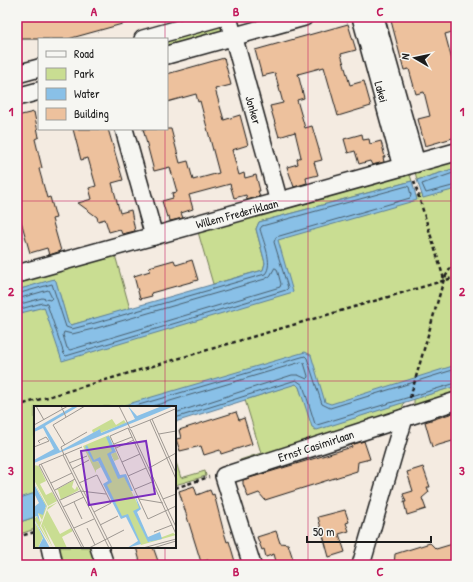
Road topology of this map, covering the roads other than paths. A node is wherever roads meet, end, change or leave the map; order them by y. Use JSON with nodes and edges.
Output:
{"nodes":[{"id":1,"x":221,"y":17,"type":"edge"},
{"id":2,"x":228,"y":17,"type":"edge"},
{"id":3,"x":304,"y":17,"type":"edge"},
{"id":4,"x":361,"y":17,"type":"edge"},
{"id":5,"x":375,"y":17,"type":"edge"},
{"id":6,"x":233,"y":37,"type":"junction"},
{"id":7,"x":147,"y":38,"type":"edge"},
{"id":8,"x":168,"y":55,"type":"edge"},
{"id":9,"x":38,"y":68,"type":"edge"},
{"id":10,"x":17,"y":74,"type":"edge"},
{"id":11,"x":38,"y":90,"type":"edge"},
{"id":12,"x":17,"y":96,"type":"edge"},
{"id":13,"x":124,"y":130,"type":"edge"},
{"id":14,"x":456,"y":152,"type":"edge"},
{"id":15,"x":410,"y":169,"type":"junction"},
{"id":16,"x":279,"y":202,"type":"junction"},
{"id":17,"x":154,"y":236,"type":"junction"},
{"id":18,"x":18,"y":271,"type":"edge"},
{"id":19,"x":456,"y":401,"type":"edge"},
{"id":20,"x":406,"y":411,"type":"junction"},
{"id":21,"x":50,"y":548,"type":"edge"},
{"id":22,"x":99,"y":548,"type":"edge"},
{"id":23,"x":54,"y":565,"type":"edge"},
{"id":24,"x":105,"y":565,"type":"edge"},
{"id":25,"x":252,"y":565,"type":"edge"},
{"id":26,"x":361,"y":565,"type":"edge"}],
"edges":[{"from":1,"to":7,"type":"street"},
{"from":2,"to":6,"type":"street","name":"Jonker"},
{"from":3,"to":6,"type":"street"},
{"from":4,"to":15,"type":"street","name":"Lakei"},
{"from":5,"to":15,"type":"street","name":"Lakei"},
{"from":6,"to":8,"type":"street"},
{"from":6,"to":16,"type":"street","name":"Jonker"},
{"from":9,"to":10,"type":"street"},
{"from":11,"to":12,"type":"street"},
{"from":13,"to":17,"type":"street"},
{"from":14,"to":15,"type":"street","name":"Willem Frederiklaan"},
{"from":15,"to":16,"type":"street","name":"Willem Frederiklaan"},
{"from":16,"to":17,"type":"street","name":"Willem Frederiklaan"},
{"from":17,"to":18,"type":"street","name":"Willem Frederiklaan"},
{"from":19,"to":20,"type":"street","name":"Ernst Casimirlaan"},
{"from":20,"to":25,"type":"street","name":"Ernst Casimirlaan"},
{"from":20,"to":26,"type":"street"},
{"from":21,"to":23,"type":"street"},
{"from":22,"to":24,"type":"street"}]}
